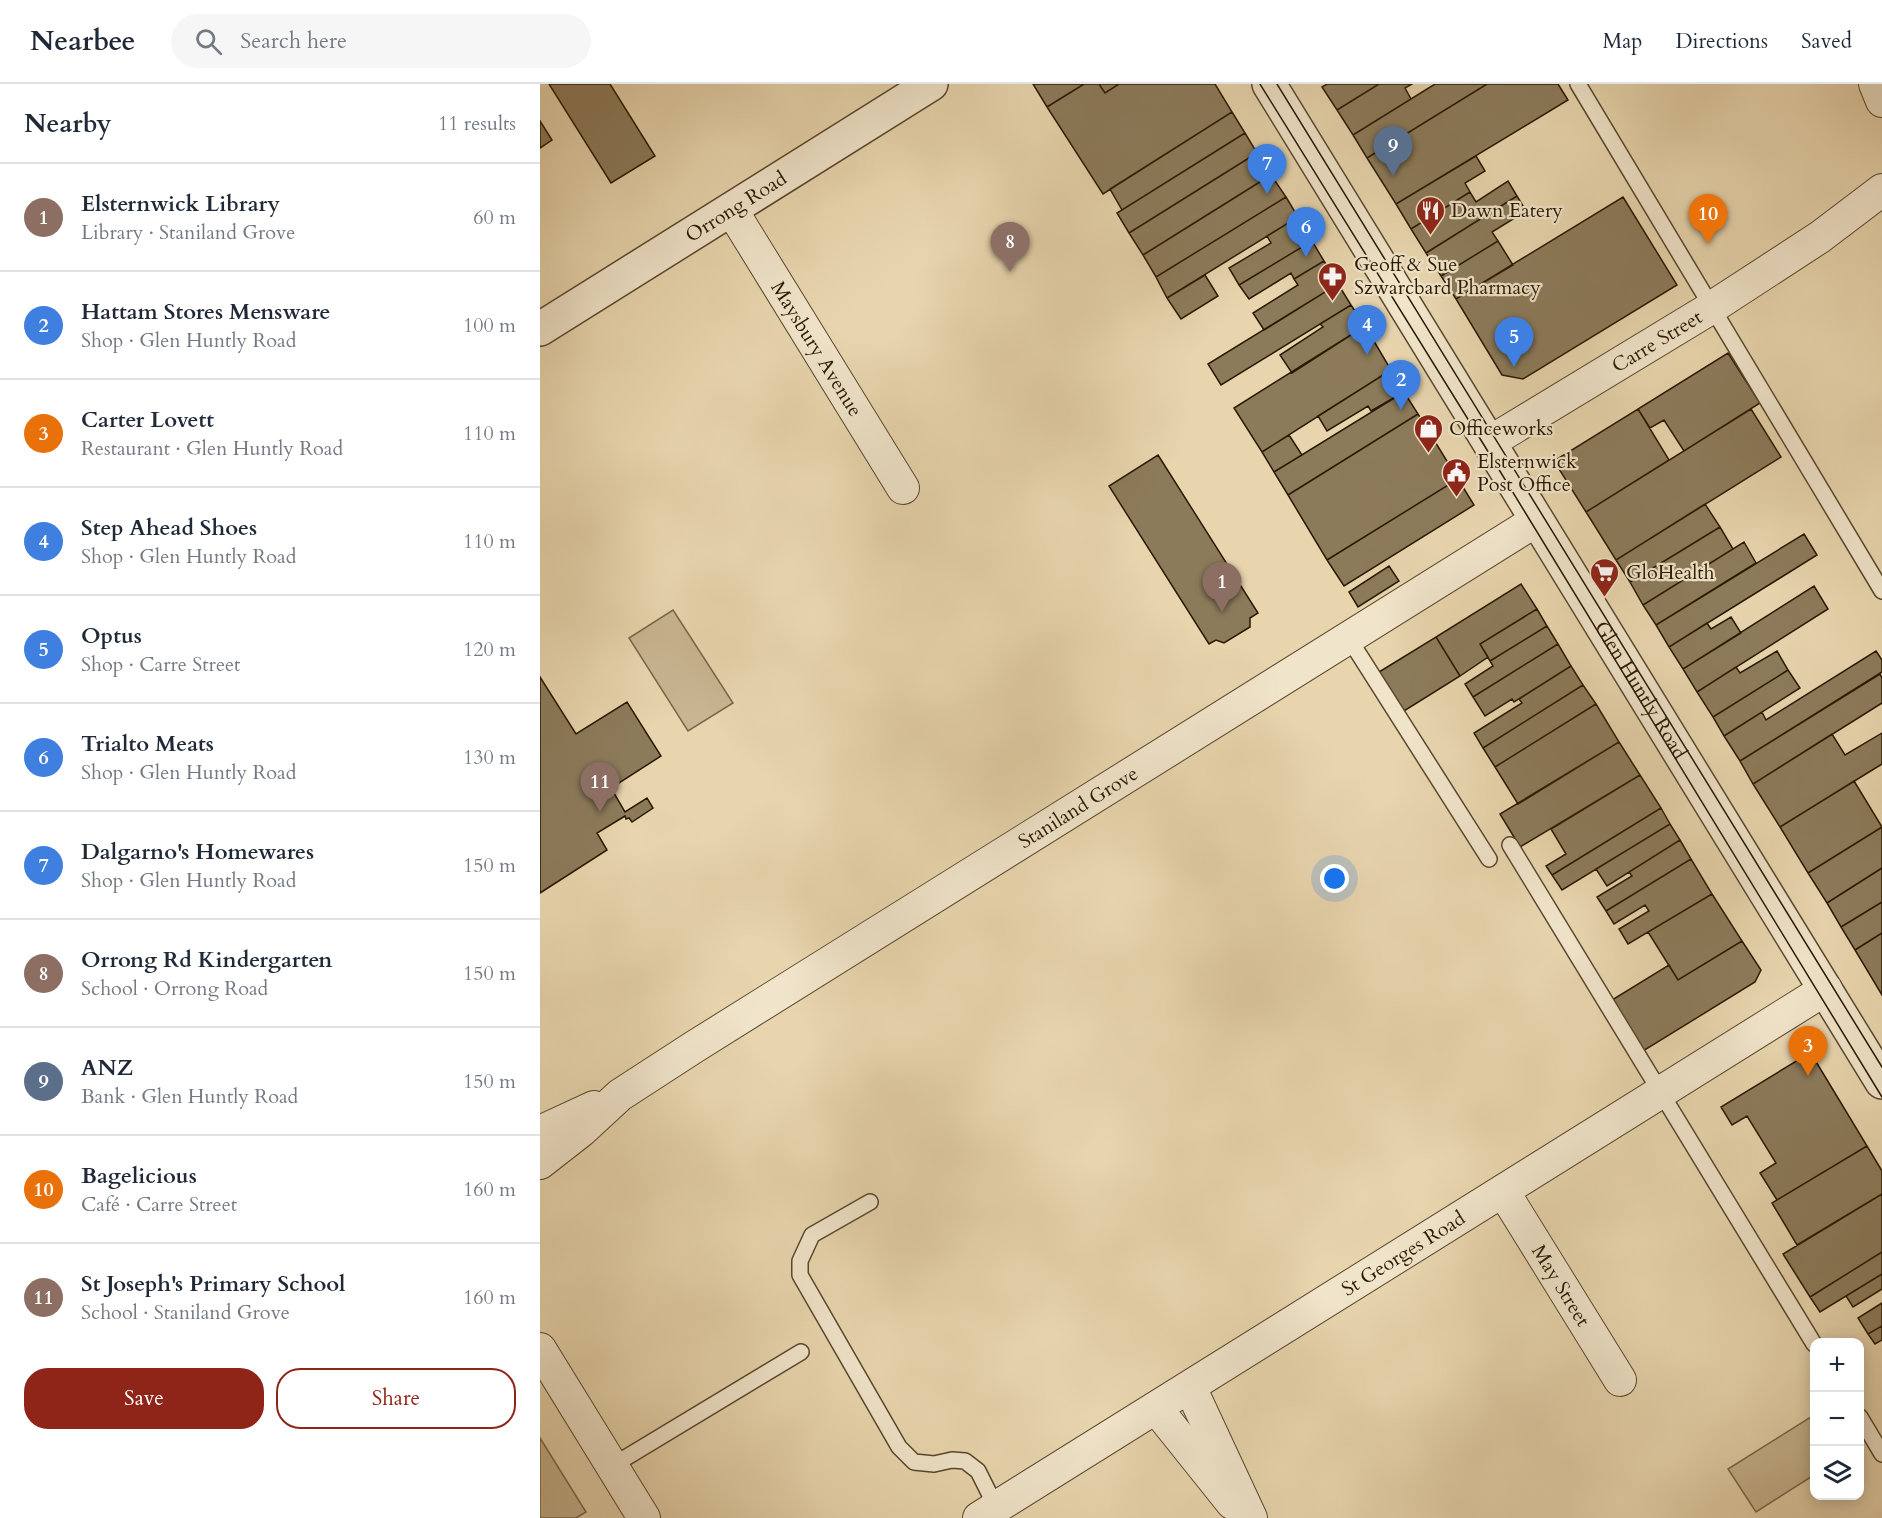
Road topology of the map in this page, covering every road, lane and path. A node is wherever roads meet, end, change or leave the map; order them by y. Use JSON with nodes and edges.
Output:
{"nodes":[{"id":1,"x":931,"y":84,"type":"edge"},
{"id":2,"x":1269,"y":84,"type":"edge"},
{"id":3,"x":1578,"y":84,"type":"edge"},
{"id":4,"x":1875,"y":84,"type":"edge"},
{"id":5,"x":1882,"y":101,"type":"edge"},
{"id":6,"x":1882,"y":190,"type":"edge"},
{"id":7,"x":731,"y":209,"type":"junction"},
{"id":8,"x":1882,"y":215,"type":"edge"},
{"id":9,"x":1820,"y":237,"type":"junction"},
{"id":10,"x":1711,"y":308,"type":"junction"},
{"id":11,"x":540,"y":329,"type":"edge"},
{"id":12,"x":1490,"y":442,"type":"junction"},
{"id":13,"x":903,"y":488,"type":"dead end"},
{"id":14,"x":1537,"y":520,"type":"junction"},
{"id":15,"x":1882,"y":591,"type":"edge"},
{"id":16,"x":1348,"y":637,"type":"junction"},
{"id":17,"x":1510,"y":845,"type":"dead end"},
{"id":18,"x":1489,"y":859,"type":"dead end"},
{"id":19,"x":1826,"y":989,"type":"junction"},
{"id":20,"x":1882,"y":1082,"type":"edge"},
{"id":21,"x":1661,"y":1093,"type":"junction"},
{"id":22,"x":621,"y":1095,"type":"junction"},
{"id":23,"x":540,"y":1132,"type":"edge"},
{"id":24,"x":540,"y":1163,"type":"edge"},
{"id":25,"x":1503,"y":1191,"type":"junction"},
{"id":26,"x":870,"y":1202,"type":"dead end"},
{"id":27,"x":1811,"y":1338,"type":"edge"},
{"id":28,"x":540,"y":1349,"type":"edge"},
{"id":29,"x":801,"y":1352,"type":"dead end"},
{"id":30,"x":1620,"y":1380,"type":"dead end"},
{"id":31,"x":1190,"y":1387,"type":"junction"},
{"id":32,"x":1156,"y":1408,"type":"junction"},
{"id":33,"x":1864,"y":1424,"type":"edge"},
{"id":34,"x":1882,"y":1454,"type":"edge"},
{"id":35,"x":612,"y":1466,"type":"junction"},
{"id":36,"x":988,"y":1513,"type":"edge"},
{"id":37,"x":644,"y":1518,"type":"edge"},
{"id":38,"x":1244,"y":1518,"type":"edge"},
{"id":39,"x":1251,"y":1518,"type":"edge"}],
"edges":[{"from":1,"to":7,"type":"street","name":"Orrong Road"},
{"from":2,"to":12,"type":"street","name":"Glen Huntly Road"},
{"from":3,"to":10,"type":"lane"},
{"from":4,"to":5,"type":"street"},
{"from":6,"to":9,"type":"street","name":"Carre Street"},
{"from":7,"to":11,"type":"street","name":"Orrong Road"},
{"from":7,"to":13,"type":"street","name":"Maysbury Avenue"},
{"from":8,"to":9,"type":"street","name":"Carre Street"},
{"from":9,"to":10,"type":"street","name":"Carre Street"},
{"from":10,"to":12,"type":"street","name":"Carre Street"},
{"from":10,"to":15,"type":"lane"},
{"from":12,"to":14,"type":"street","name":"Glen Huntly Road"},
{"from":14,"to":16,"type":"street","name":"Staniland Grove"},
{"from":14,"to":19,"type":"street","name":"Glen Huntly Road"},
{"from":16,"to":18,"type":"lane"},
{"from":16,"to":22,"type":"street","name":"Staniland Grove"},
{"from":17,"to":21,"type":"lane"},
{"from":19,"to":20,"type":"street","name":"Glen Huntly Road"},
{"from":19,"to":21,"type":"street","name":"St Georges Road"},
{"from":21,"to":25,"type":"street","name":"St Georges Road"},
{"from":21,"to":27,"type":"lane"},
{"from":22,"to":23,"type":"street","name":"Staniland Grove"},
{"from":22,"to":24,"type":"street","name":"Staniland Grove"},
{"from":25,"to":30,"type":"street","name":"May Street"},
{"from":25,"to":31,"type":"street","name":"St Georges Road"},
{"from":26,"to":36,"type":"lane"},
{"from":28,"to":35,"type":"street"},
{"from":29,"to":35,"type":"lane"},
{"from":31,"to":32,"type":"street","name":"St Georges Road"},
{"from":31,"to":39,"type":"street"},
{"from":32,"to":36,"type":"street","name":"St Georges Road"},
{"from":32,"to":38,"type":"street"},
{"from":33,"to":34,"type":"lane"},
{"from":35,"to":37,"type":"street"}]}
